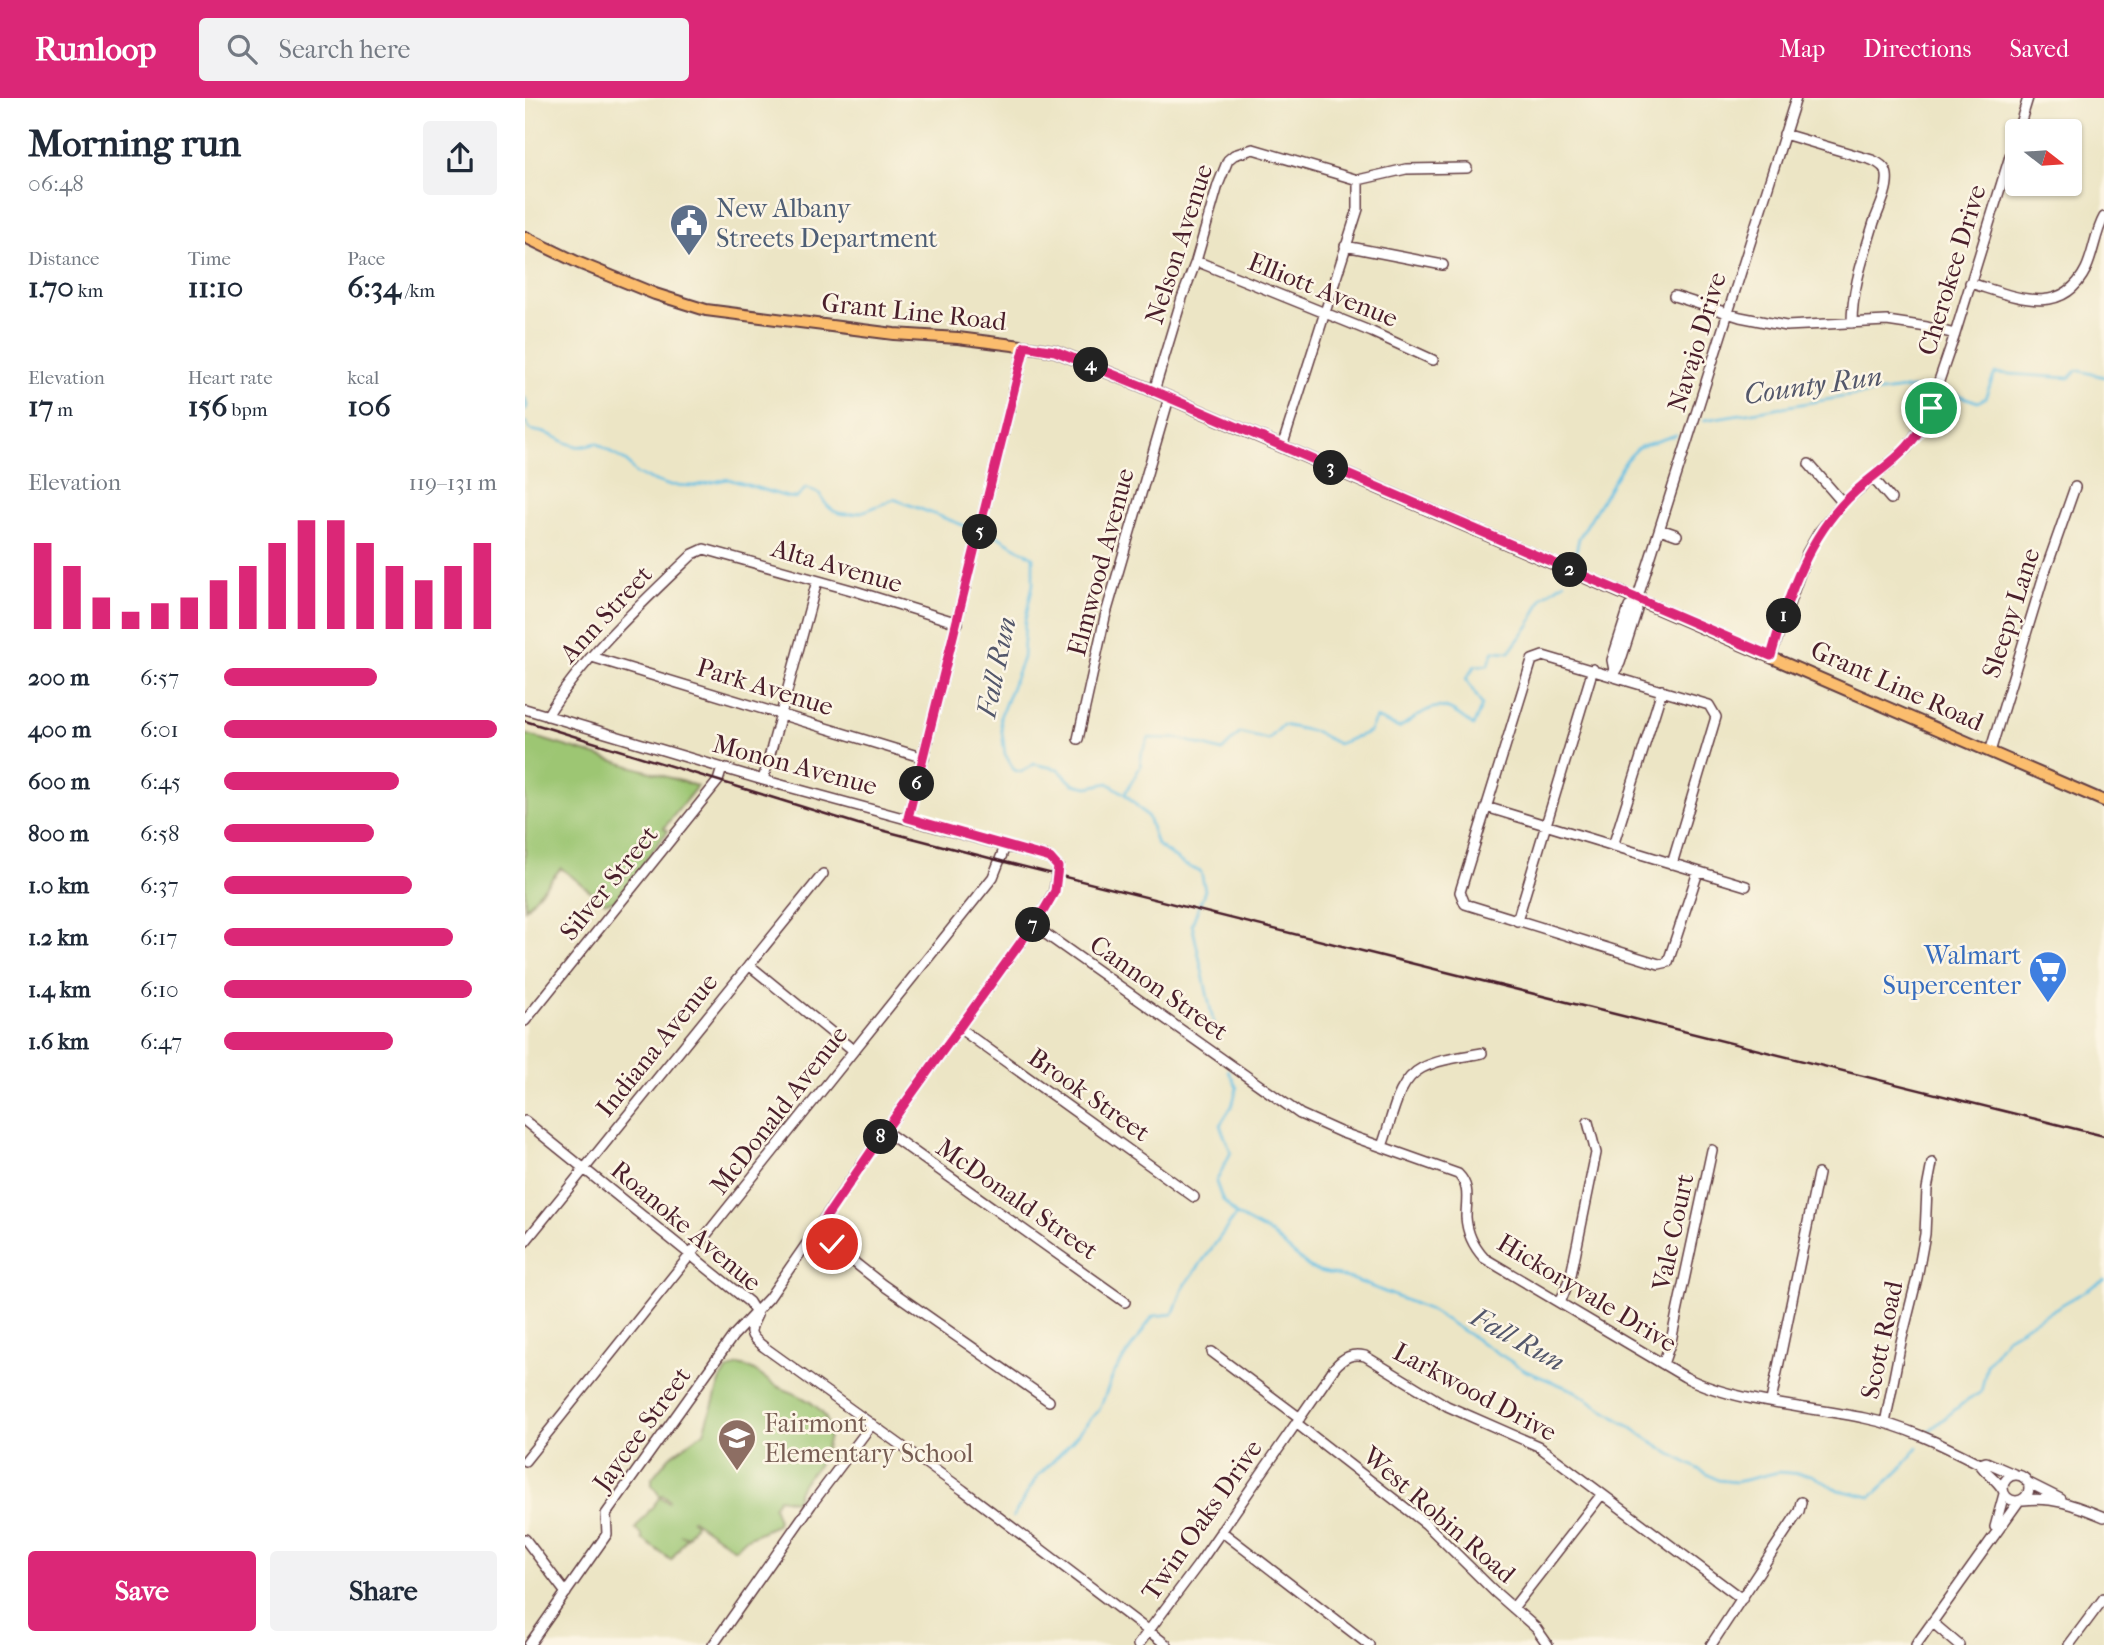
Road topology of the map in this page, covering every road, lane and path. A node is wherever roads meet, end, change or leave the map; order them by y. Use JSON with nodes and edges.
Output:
{"nodes":[{"id":1,"x":1796,"y":98,"type":"edge"},
{"id":2,"x":2028,"y":98,"type":"edge"},
{"id":3,"x":1784,"y":134,"type":"junction"},
{"id":4,"x":1467,"y":168,"type":"dead end"},
{"id":5,"x":1357,"y":180,"type":"junction"},
{"id":6,"x":2104,"y":218,"type":"edge"},
{"id":7,"x":525,"y":237,"type":"edge"},
{"id":8,"x":1345,"y":246,"type":"junction"},
{"id":9,"x":1196,"y":261,"type":"junction"},
{"id":10,"x":1443,"y":265,"type":"dead end"},
{"id":11,"x":1970,"y":283,"type":"junction"},
{"id":12,"x":1674,"y":296,"type":"dead end"},
{"id":13,"x":1728,"y":313,"type":"junction"},
{"id":14,"x":1324,"y":314,"type":"junction"},
{"id":15,"x":1851,"y":323,"type":"junction"},
{"id":16,"x":1955,"y":334,"type":"junction"},
{"id":17,"x":1025,"y":346,"type":"junction"},
{"id":18,"x":1433,"y":360,"type":"dead end"},
{"id":19,"x":1154,"y":391,"type":"junction"},
{"id":20,"x":1169,"y":398,"type":"junction"},
{"id":21,"x":1282,"y":447,"type":"junction"},
{"id":22,"x":1809,"y":464,"type":"dead end"},
{"id":23,"x":1873,"y":478,"type":"junction"},
{"id":24,"x":2075,"y":487,"type":"dead end"},
{"id":25,"x":1891,"y":499,"type":"dead end"},
{"id":26,"x":1843,"y":503,"type":"junction"},
{"id":27,"x":1660,"y":529,"type":"junction"},
{"id":28,"x":1677,"y":535,"type":"dead end"},
{"id":29,"x":704,"y":549,"type":"joint"},
{"id":30,"x":817,"y":580,"type":"junction"},
{"id":31,"x":1637,"y":601,"type":"junction"},
{"id":32,"x":958,"y":623,"type":"junction"},
{"id":33,"x":1771,"y":656,"type":"junction"},
{"id":34,"x":592,"y":657,"type":"junction"},
{"id":35,"x":1593,"y":669,"type":"junction"},
{"id":36,"x":1614,"y":672,"type":"junction"},
{"id":37,"x":1662,"y":690,"type":"junction"},
{"id":38,"x":525,"y":709,"type":"edge"},
{"id":39,"x":781,"y":713,"type":"junction"},
{"id":40,"x":547,"y":716,"type":"junction"},
{"id":41,"x":1078,"y":739,"type":"dead end"},
{"id":42,"x":1990,"y":752,"type":"junction"},
{"id":43,"x":924,"y":758,"type":"junction"},
{"id":44,"x":722,"y":768,"type":"junction"},
{"id":45,"x":763,"y":780,"type":"junction"},
{"id":46,"x":2104,"y":801,"type":"edge"},
{"id":47,"x":1486,"y":807,"type":"junction"},
{"id":48,"x":908,"y":818,"type":"junction"},
{"id":49,"x":1546,"y":825,"type":"junction"},
{"id":50,"x":1613,"y":846,"type":"junction"},
{"id":51,"x":1005,"y":847,"type":"junction"},
{"id":52,"x":1054,"y":860,"type":"joint"},
{"id":53,"x":1672,"y":863,"type":"junction"},
{"id":54,"x":1698,"y":872,"type":"junction"},
{"id":55,"x":823,"y":874,"type":"dead end"},
{"id":56,"x":1746,"y":886,"type":"dead end"},
{"id":57,"x":1517,"y":920,"type":"junction"},
{"id":58,"x":1033,"y":925,"type":"junction"},
{"id":59,"x":749,"y":965,"type":"junction"},
{"id":60,"x":525,"y":1021,"type":"edge"},
{"id":61,"x":959,"y":1028,"type":"junction"},
{"id":62,"x":853,"y":1050,"type":"junction"},
{"id":63,"x":1482,"y":1054,"type":"dead end"},
{"id":64,"x":1259,"y":1085,"type":"joint"},
{"id":65,"x":525,"y":1121,"type":"edge"},
{"id":66,"x":1588,"y":1122,"type":"dead end"},
{"id":67,"x":885,"y":1131,"type":"junction"},
{"id":68,"x":1382,"y":1146,"type":"junction"},
{"id":69,"x":1712,"y":1150,"type":"dead end"},
{"id":70,"x":1932,"y":1163,"type":"dead end"},
{"id":71,"x":584,"y":1169,"type":"junction"},
{"id":72,"x":1818,"y":1174,"type":"dead end"},
{"id":73,"x":1194,"y":1197,"type":"dead end"},
{"id":74,"x":816,"y":1232,"type":"junction"},
{"id":75,"x":525,"y":1242,"type":"edge"},
{"id":76,"x":690,"y":1254,"type":"junction"},
{"id":77,"x":1125,"y":1302,"type":"dead end"},
{"id":78,"x":1560,"y":1303,"type":"junction"},
{"id":79,"x":756,"y":1313,"type":"junction"},
{"id":80,"x":1212,"y":1352,"type":"dead end"},
{"id":81,"x":1663,"y":1364,"type":"junction"},
{"id":82,"x":1049,"y":1401,"type":"dead end"},
{"id":83,"x":1772,"y":1401,"type":"junction"},
{"id":84,"x":1298,"y":1421,"type":"junction"},
{"id":85,"x":1885,"y":1423,"type":"junction"},
{"id":86,"x":872,"y":1424,"type":"junction"},
{"id":87,"x":525,"y":1461,"type":"edge"},
{"id":88,"x":1980,"y":1464,"type":"junction"},
{"id":89,"x":2016,"y":1475,"type":"junction"},
{"id":90,"x":2027,"y":1482,"type":"junction"},
{"id":91,"x":2003,"y":1492,"type":"junction"},
{"id":92,"x":1602,"y":1494,"type":"junction"},
{"id":93,"x":2021,"y":1501,"type":"junction"},
{"id":94,"x":2063,"y":1501,"type":"junction"},
{"id":95,"x":1801,"y":1502,"type":"dead end"},
{"id":96,"x":2104,"y":1517,"type":"edge"},
{"id":97,"x":1221,"y":1531,"type":"junction"},
{"id":98,"x":525,"y":1539,"type":"edge"},
{"id":99,"x":1990,"y":1539,"type":"junction"},
{"id":100,"x":566,"y":1593,"type":"junction"},
{"id":101,"x":2104,"y":1598,"type":"edge"},
{"id":102,"x":1742,"y":1599,"type":"junction"},
{"id":103,"x":1513,"y":1608,"type":"junction"},
{"id":104,"x":1932,"y":1622,"type":"junction"},
{"id":105,"x":1148,"y":1631,"type":"junction"},
{"id":106,"x":529,"y":1645,"type":"edge"},
{"id":107,"x":713,"y":1645,"type":"edge"},
{"id":108,"x":1138,"y":1645,"type":"edge"},
{"id":109,"x":1167,"y":1645,"type":"edge"},
{"id":110,"x":1369,"y":1645,"type":"edge"},
{"id":111,"x":1548,"y":1645,"type":"edge"},
{"id":112,"x":1711,"y":1645,"type":"edge"},
{"id":113,"x":1916,"y":1645,"type":"edge"},
{"id":114,"x":1959,"y":1645,"type":"edge"},
{"id":115,"x":2069,"y":1645,"type":"edge"}],
"edges":[{"from":1,"to":3,"type":"street","name":"Navajo Drive"},
{"from":2,"to":11,"type":"street","name":"Cherokee Drive"},
{"from":3,"to":13,"type":"street","name":"Navajo Drive"},
{"from":3,"to":15,"type":"street"},
{"from":4,"to":5,"type":"street","name":"Nelson Avenue"},
{"from":5,"to":8,"type":"street"},
{"from":5,"to":9,"type":"street","name":"Nelson Avenue"},
{"from":6,"to":11,"type":"street"},
{"from":7,"to":17,"type":"main road","name":"Grant Line Road"},
{"from":8,"to":10,"type":"street"},
{"from":8,"to":14,"type":"street"},
{"from":9,"to":14,"type":"street","name":"Elliott Avenue"},
{"from":9,"to":19,"type":"street","name":"Nelson Avenue"},
{"from":11,"to":16,"type":"street","name":"Cherokee Drive"},
{"from":12,"to":13,"type":"street"},
{"from":13,"to":15,"type":"street"},
{"from":13,"to":27,"type":"street","name":"Navajo Drive"},
{"from":14,"to":18,"type":"street","name":"Elliott Avenue"},
{"from":14,"to":21,"type":"street"},
{"from":15,"to":16,"type":"street"},
{"from":16,"to":23,"type":"street","name":"Cherokee Drive"},
{"from":17,"to":19,"type":"main road","name":"Grant Line Road"},
{"from":17,"to":32,"type":"street"},
{"from":19,"to":20,"type":"main road","name":"Grant Line Road"},
{"from":20,"to":21,"type":"main road","name":"Grant Line Road"},
{"from":20,"to":41,"type":"street","name":"Elmwood Avenue"},
{"from":21,"to":31,"type":"main road","name":"Grant Line Road"},
{"from":22,"to":26,"type":"street"},
{"from":23,"to":25,"type":"street"},
{"from":23,"to":26,"type":"street","name":"Cherokee Drive"},
{"from":24,"to":42,"type":"street","name":"Sleepy Lane"},
{"from":26,"to":33,"type":"street","name":"Cherokee Drive"},
{"from":27,"to":28,"type":"street"},
{"from":27,"to":31,"type":"street","name":"Navajo Drive"},
{"from":29,"to":30,"type":"street","name":"Alta Avenue"},
{"from":29,"to":34,"type":"street","name":"Ann Street"},
{"from":30,"to":32,"type":"street","name":"Alta Avenue"},
{"from":30,"to":39,"type":"street"},
{"from":31,"to":33,"type":"main road","name":"Grant Line Road"},
{"from":31,"to":36,"type":"street","name":"Navajo Drive"},
{"from":32,"to":43,"type":"street"},
{"from":33,"to":42,"type":"main road","name":"Grant Line Road"},
{"from":34,"to":39,"type":"street","name":"Park Avenue"},
{"from":34,"to":40,"type":"street","name":"Ann Street"},
{"from":35,"to":36,"type":"street"},
{"from":35,"to":47,"type":"street"},
{"from":35,"to":49,"type":"street"},
{"from":36,"to":37,"type":"street"},
{"from":37,"to":50,"type":"street"},
{"from":37,"to":53,"type":"street"},
{"from":38,"to":40,"type":"street","name":"Monon Avenue"},
{"from":39,"to":43,"type":"street","name":"Park Avenue"},
{"from":39,"to":45,"type":"street"},
{"from":40,"to":44,"type":"street","name":"Monon Avenue"},
{"from":42,"to":46,"type":"main road","name":"Grant Line Road"},
{"from":43,"to":48,"type":"street"},
{"from":44,"to":45,"type":"street","name":"Monon Avenue"},
{"from":44,"to":60,"type":"street","name":"Silver Street"},
{"from":45,"to":48,"type":"street","name":"Monon Avenue"},
{"from":47,"to":49,"type":"street"},
{"from":47,"to":57,"type":"street"},
{"from":48,"to":51,"type":"street","name":"Monon Avenue"},
{"from":49,"to":50,"type":"street"},
{"from":49,"to":57,"type":"street"},
{"from":50,"to":53,"type":"street"},
{"from":51,"to":52,"type":"street","name":"Monon Avenue"},
{"from":51,"to":62,"type":"street","name":"McDonald Avenue"},
{"from":52,"to":58,"type":"street","name":"Jaycee Street"},
{"from":53,"to":54,"type":"street"},
{"from":54,"to":56,"type":"street"},
{"from":54,"to":57,"type":"street"},
{"from":55,"to":59,"type":"street","name":"Indiana Avenue"},
{"from":58,"to":61,"type":"street","name":"Jaycee Street"},
{"from":58,"to":64,"type":"street","name":"Cannon Street"},
{"from":59,"to":62,"type":"street"},
{"from":59,"to":71,"type":"street","name":"Indiana Avenue"},
{"from":61,"to":67,"type":"street","name":"Jaycee Street"},
{"from":61,"to":73,"type":"street","name":"Brook Street"},
{"from":62,"to":76,"type":"street","name":"McDonald Avenue"},
{"from":63,"to":68,"type":"street"},
{"from":64,"to":68,"type":"street","name":"Hickoryvale Drive"},
{"from":65,"to":71,"type":"street","name":"Roanoke Avenue"},
{"from":66,"to":78,"type":"street"},
{"from":67,"to":74,"type":"street","name":"Jaycee Street"},
{"from":67,"to":77,"type":"street","name":"McDonald Street"},
{"from":68,"to":78,"type":"street","name":"Hickoryvale Drive"},
{"from":69,"to":81,"type":"street","name":"Vale Court"},
{"from":70,"to":85,"type":"street","name":"Scott Road"},
{"from":71,"to":75,"type":"street","name":"Indiana Avenue"},
{"from":71,"to":76,"type":"street","name":"Roanoke Avenue"},
{"from":72,"to":83,"type":"street"},
{"from":74,"to":79,"type":"street","name":"Jaycee Street"},
{"from":74,"to":82,"type":"street"},
{"from":76,"to":79,"type":"street","name":"Roanoke Avenue"},
{"from":76,"to":87,"type":"street","name":"McDonald Avenue"},
{"from":78,"to":81,"type":"street","name":"Hickoryvale Drive"},
{"from":79,"to":86,"type":"street","name":"Roanoke Avenue"},
{"from":79,"to":100,"type":"street","name":"Jaycee Street"},
{"from":80,"to":84,"type":"street","name":"West Robin Road"},
{"from":81,"to":83,"type":"street","name":"Hickoryvale Drive"},
{"from":83,"to":85,"type":"street","name":"Hickoryvale Drive"},
{"from":84,"to":92,"type":"street","name":"Larkwood Drive"},
{"from":84,"to":97,"type":"street","name":"Twin Oaks Drive"},
{"from":84,"to":103,"type":"street","name":"West Robin Road"},
{"from":85,"to":88,"type":"street","name":"Scott Road"},
{"from":86,"to":105,"type":"street","name":"Roanoke Avenue"},
{"from":86,"to":107,"type":"street"},
{"from":88,"to":89,"type":"street","name":"Scott Road"},
{"from":88,"to":91,"type":"street","name":"Scott Road"},
{"from":89,"to":90,"type":"street"},
{"from":89,"to":91,"type":"street"},
{"from":90,"to":93,"type":"street"},
{"from":90,"to":94,"type":"street"},
{"from":91,"to":93,"type":"street"},
{"from":91,"to":99,"type":"street"},
{"from":92,"to":102,"type":"street","name":"Larkwood Drive"},
{"from":92,"to":103,"type":"street"},
{"from":93,"to":94,"type":"street"},
{"from":93,"to":99,"type":"street"},
{"from":94,"to":96,"type":"street"},
{"from":95,"to":102,"type":"street"},
{"from":97,"to":105,"type":"street","name":"Twin Oaks Drive"},
{"from":97,"to":110,"type":"street"},
{"from":98,"to":100,"type":"street"},
{"from":99,"to":104,"type":"street"},
{"from":100,"to":106,"type":"street","name":"Jaycee Street"},
{"from":101,"to":115,"type":"street"},
{"from":102,"to":112,"type":"street"},
{"from":103,"to":111,"type":"street","name":"West Robin Road"},
{"from":104,"to":113,"type":"street"},
{"from":104,"to":114,"type":"street"},
{"from":105,"to":108,"type":"street","name":"Twin Oaks Drive"},
{"from":105,"to":109,"type":"street","name":"Roanoke Avenue"}]}
